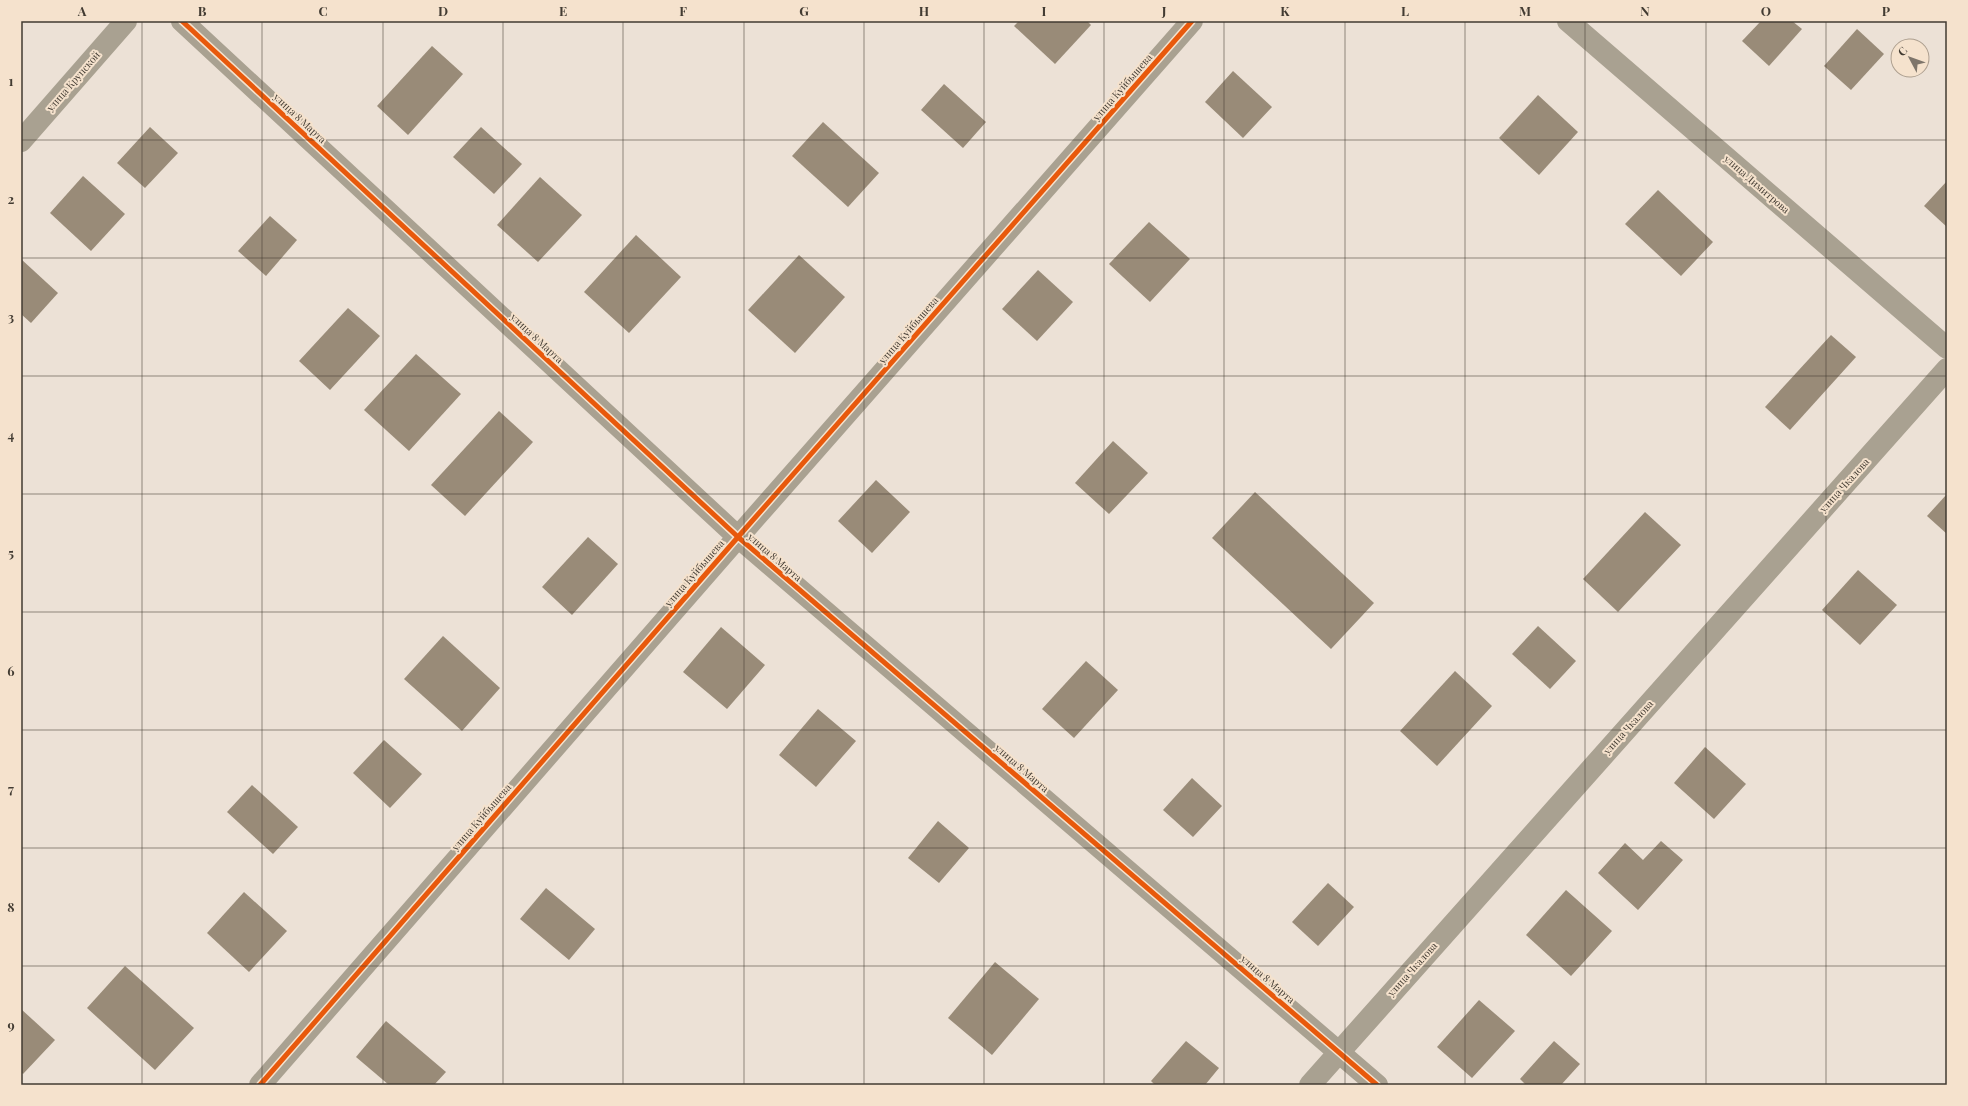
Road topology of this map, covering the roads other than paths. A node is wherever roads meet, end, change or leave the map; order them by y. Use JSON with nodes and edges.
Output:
{"nodes":[{"id":1,"x":126,"y":21,"type":"edge"},
{"id":2,"x":182,"y":21,"type":"edge"},
{"id":3,"x":1192,"y":21,"type":"edge"},
{"id":4,"x":1568,"y":21,"type":"edge"},
{"id":5,"x":21,"y":141,"type":"edge"},
{"id":6,"x":1947,"y":348,"type":"edge"},
{"id":7,"x":1947,"y":369,"type":"edge"},
{"id":8,"x":738,"y":537,"type":"junction"},
{"id":9,"x":1339,"y":1052,"type":"junction"},
{"id":10,"x":260,"y":1085,"type":"edge"},
{"id":11,"x":1310,"y":1085,"type":"edge"},
{"id":12,"x":1377,"y":1085,"type":"edge"}],
"edges":[{"from":1,"to":5,"type":"street","name":"улица Крупской"},
{"from":2,"to":8,"type":"street","name":"улица 8 Марта"},
{"from":3,"to":8,"type":"street","name":"улица Куйбышева"},
{"from":4,"to":6,"type":"street","name":"улица Димитрова"},
{"from":7,"to":9,"type":"street","name":"улица Чкалова"},
{"from":8,"to":9,"type":"street","name":"улица 8 Марта"},
{"from":8,"to":10,"type":"street","name":"улица Куйбышева"},
{"from":9,"to":11,"type":"street","name":"улица Чкалова"},
{"from":9,"to":12,"type":"street","name":"улица 8 Марта"}]}
